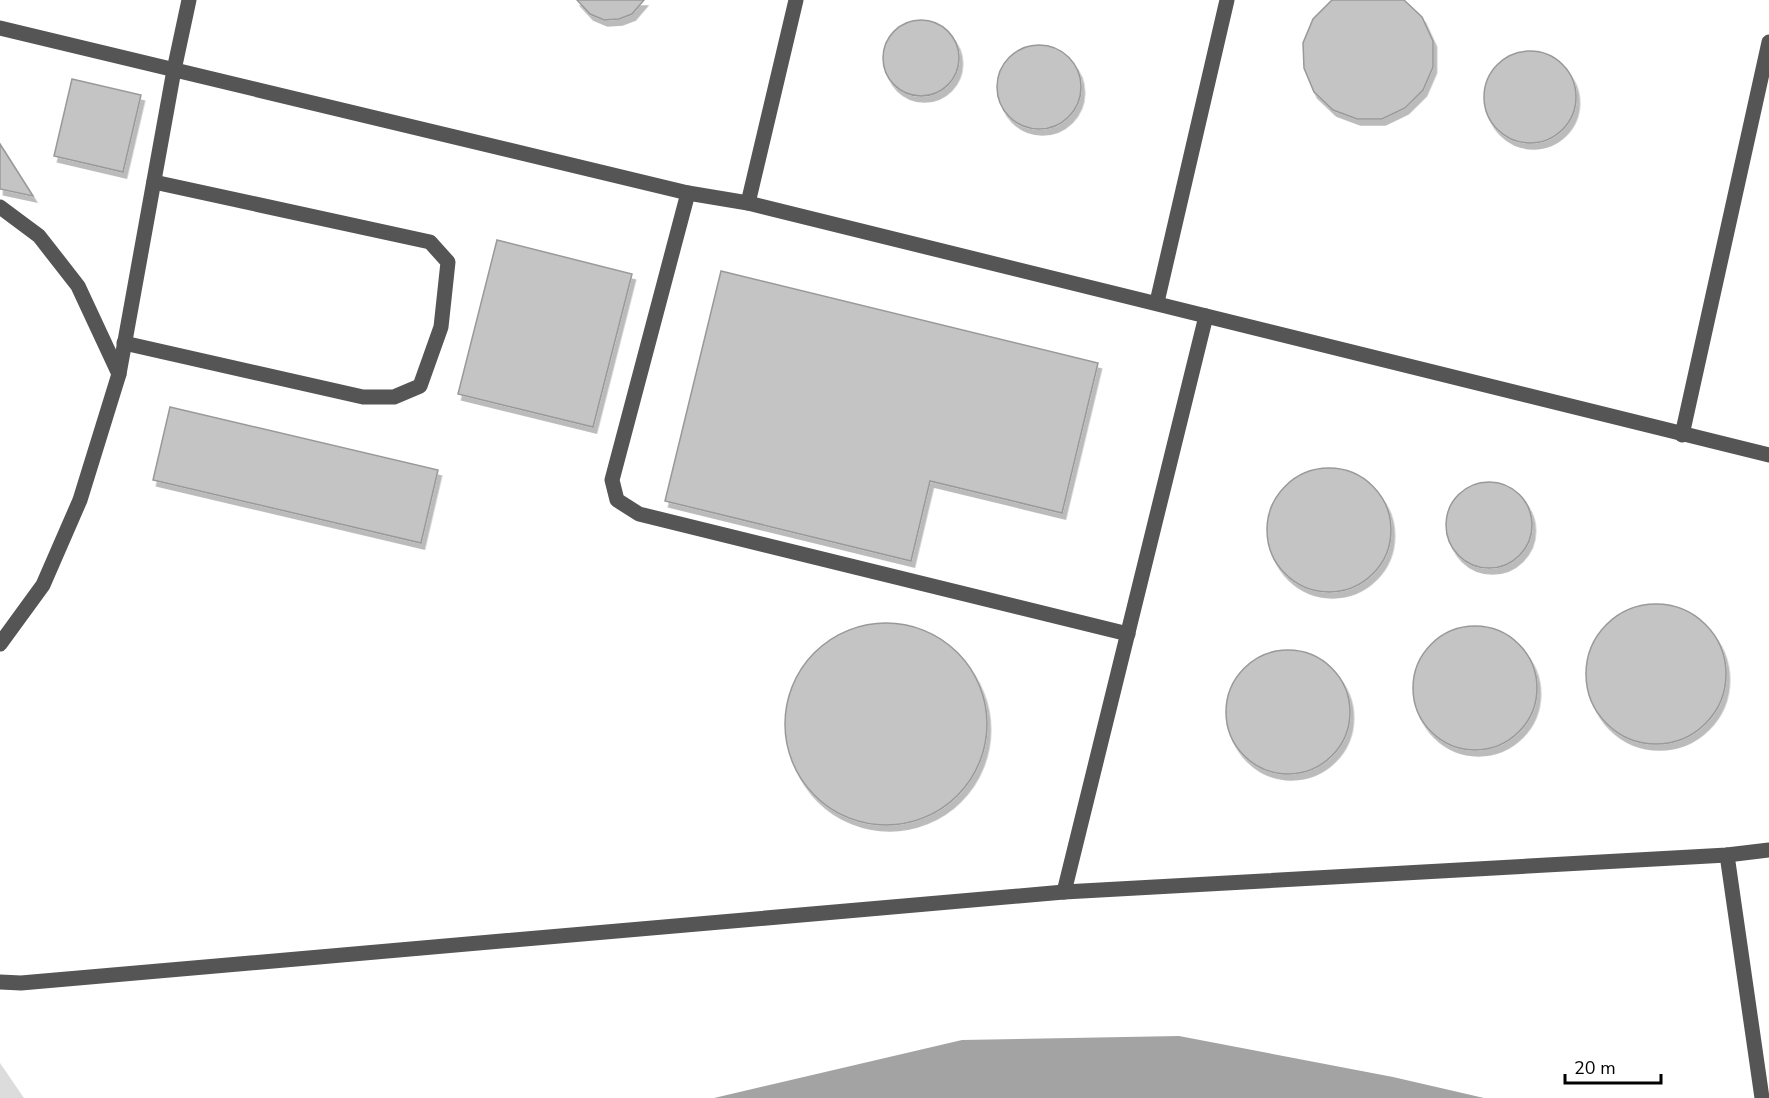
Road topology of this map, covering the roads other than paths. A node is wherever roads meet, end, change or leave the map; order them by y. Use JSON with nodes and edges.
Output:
{"nodes":[{"id":1,"x":189,"y":0,"type":"edge"},
{"id":2,"x":796,"y":0,"type":"edge"},
{"id":3,"x":1227,"y":0,"type":"edge"},
{"id":4,"x":0,"y":28,"type":"edge"},
{"id":5,"x":1769,"y":42,"type":"edge"},
{"id":6,"x":174,"y":70,"type":"junction"},
{"id":7,"x":154,"y":182,"type":"junction"},
{"id":8,"x":688,"y":193,"type":"junction"},
{"id":9,"x":748,"y":203,"type":"junction"},
{"id":10,"x":0,"y":207,"type":"edge"},
{"id":11,"x":1157,"y":302,"type":"junction"},
{"id":12,"x":1206,"y":316,"type":"junction"},
{"id":13,"x":124,"y":343,"type":"junction"},
{"id":14,"x":119,"y":374,"type":"junction"},
{"id":15,"x":1682,"y":435,"type":"junction"},
{"id":16,"x":1769,"y":455,"type":"edge"},
{"id":17,"x":1128,"y":634,"type":"junction"},
{"id":18,"x":0,"y":644,"type":"edge"},
{"id":19,"x":1769,"y":850,"type":"edge"},
{"id":20,"x":1727,"y":855,"type":"junction"},
{"id":21,"x":1064,"y":892,"type":"junction"},
{"id":22,"x":0,"y":982,"type":"edge"},
{"id":23,"x":1762,"y":1098,"type":"edge"}],
"edges":[{"from":1,"to":6,"type":"lane"},
{"from":2,"to":9,"type":"lane"},
{"from":3,"to":11,"type":"lane"},
{"from":4,"to":6,"type":"lane"},
{"from":5,"to":15,"type":"lane"},
{"from":6,"to":7,"type":"lane"},
{"from":6,"to":8,"type":"lane"},
{"from":7,"to":13,"type":"lane"},
{"from":7,"to":13,"type":"lane"},
{"from":8,"to":9,"type":"lane"},
{"from":8,"to":17,"type":"lane"},
{"from":9,"to":11,"type":"lane"},
{"from":10,"to":14,"type":"lane"},
{"from":11,"to":12,"type":"lane"},
{"from":12,"to":15,"type":"lane"},
{"from":12,"to":17,"type":"lane"},
{"from":13,"to":14,"type":"lane"},
{"from":14,"to":18,"type":"lane"},
{"from":15,"to":16,"type":"lane"},
{"from":17,"to":21,"type":"lane"},
{"from":19,"to":20,"type":"lane"},
{"from":20,"to":21,"type":"lane"},
{"from":20,"to":23,"type":"lane"},
{"from":21,"to":22,"type":"lane"}]}
